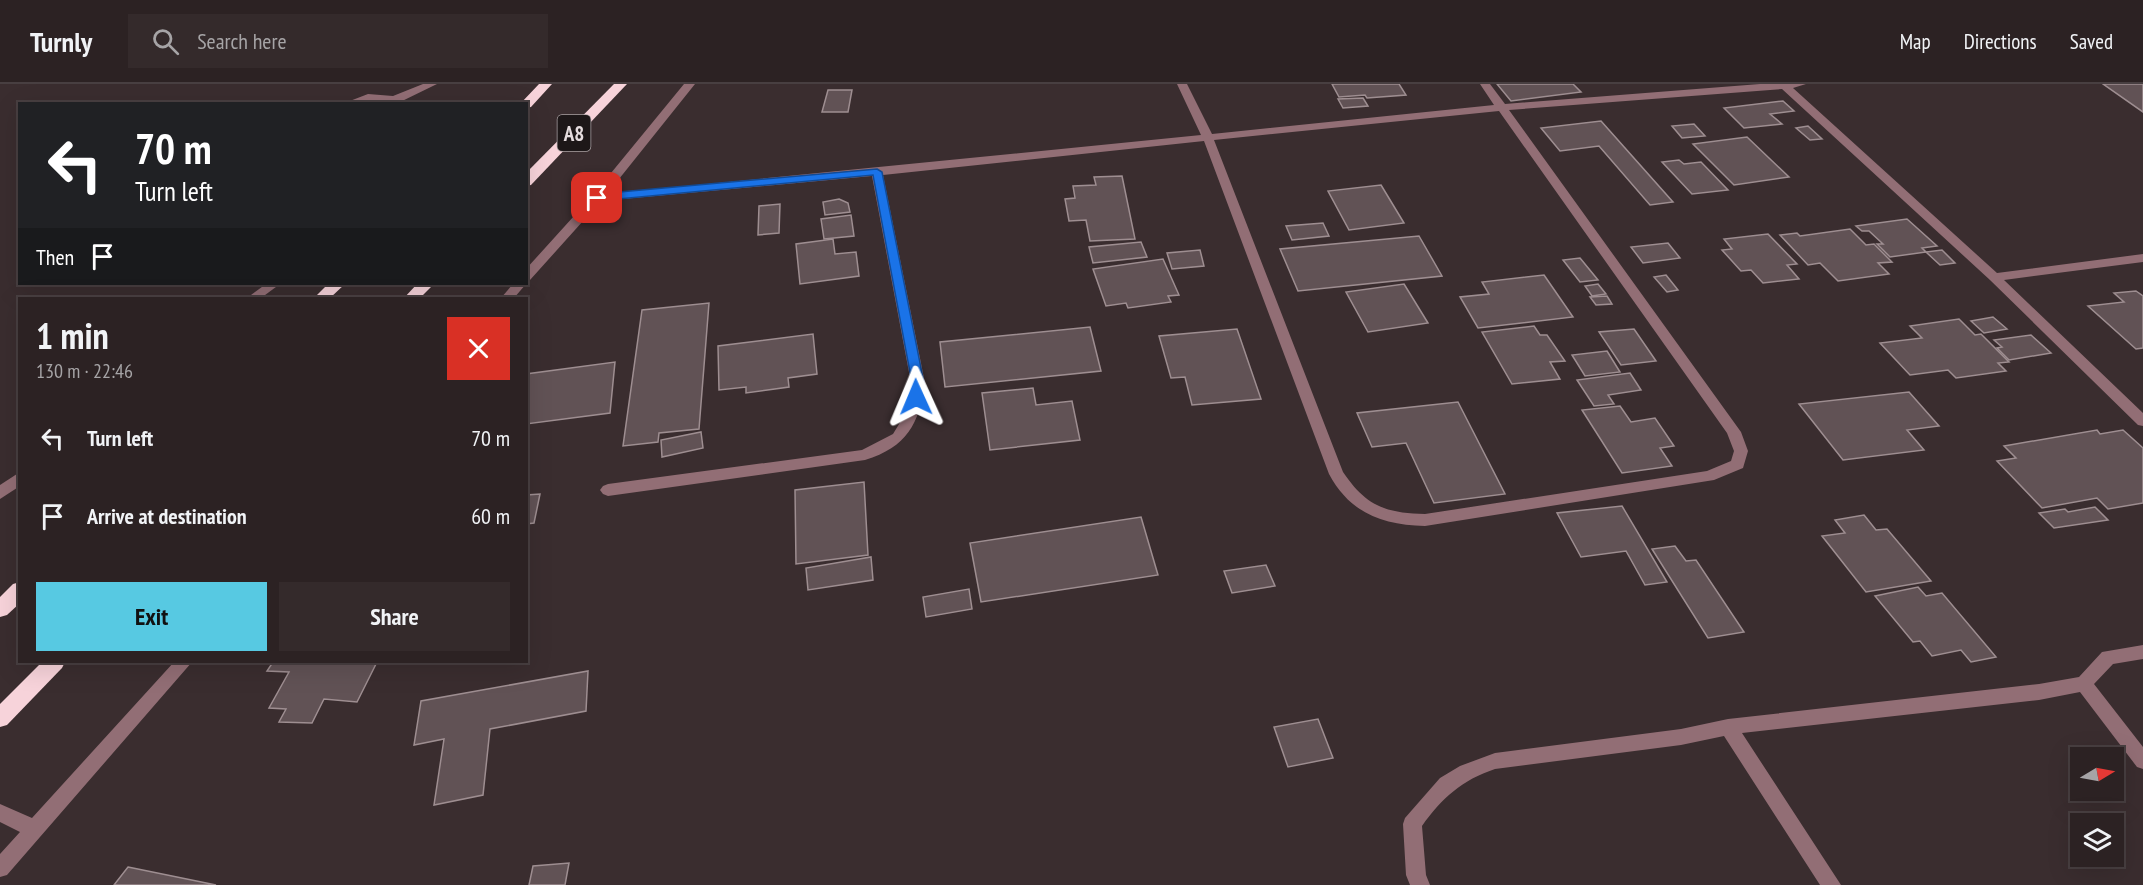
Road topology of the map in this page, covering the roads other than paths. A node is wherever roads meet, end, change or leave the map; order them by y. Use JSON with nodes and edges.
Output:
{"nodes":[{"id":1,"x":432,"y":84,"type":"edge"},
{"id":2,"x":546,"y":84,"type":"edge"},
{"id":3,"x":621,"y":84,"type":"edge"},
{"id":4,"x":690,"y":84,"type":"edge"},
{"id":5,"x":1182,"y":84,"type":"edge"},
{"id":6,"x":1485,"y":84,"type":"edge"},
{"id":7,"x":1801,"y":84,"type":"edge"},
{"id":8,"x":1784,"y":85,"type":"edge"},
{"id":9,"x":392,"y":101,"type":"edge"},
{"id":10,"x":353,"y":102,"type":"edge"},
{"id":11,"x":528,"y":102,"type":"edge"},
{"id":12,"x":1504,"y":107,"type":"junction"},
{"id":13,"x":1208,"y":138,"type":"junction"},
{"id":14,"x":877,"y":172,"type":"junction"},
{"id":15,"x":528,"y":180,"type":"edge"},
{"id":16,"x":597,"y":198,"type":"junction"},
{"id":17,"x":2143,"y":258,"type":"edge"},
{"id":18,"x":528,"y":275,"type":"edge"},
{"id":19,"x":1994,"y":277,"type":"junction"},
{"id":20,"x":272,"y":285,"type":"edge"},
{"id":21,"x":336,"y":285,"type":"edge"},
{"id":22,"x":425,"y":285,"type":"edge"},
{"id":23,"x":519,"y":285,"type":"edge"},
{"id":24,"x":254,"y":297,"type":"edge"},
{"id":25,"x":322,"y":297,"type":"edge"},
{"id":26,"x":412,"y":297,"type":"edge"},
{"id":27,"x":508,"y":297,"type":"edge"},
{"id":28,"x":2143,"y":421,"type":"edge"},
{"id":29,"x":18,"y":479,"type":"edge"},
{"id":30,"x":608,"y":490,"type":"dead end"},
{"id":31,"x":0,"y":493,"type":"edge"},
{"id":32,"x":18,"y":592,"type":"edge"},
{"id":33,"x":0,"y":609,"type":"edge"},
{"id":34,"x":2143,"y":652,"type":"edge"},
{"id":35,"x":54,"y":663,"type":"edge"},
{"id":36,"x":183,"y":663,"type":"edge"},
{"id":37,"x":2084,"y":684,"type":"junction"},
{"id":38,"x":0,"y":718,"type":"edge"},
{"id":39,"x":1728,"y":727,"type":"junction"},
{"id":40,"x":2143,"y":761,"type":"edge"},
{"id":41,"x":0,"y":813,"type":"edge"},
{"id":42,"x":35,"y":829,"type":"junction"},
{"id":43,"x":0,"y":868,"type":"edge"},
{"id":44,"x":1420,"y":885,"type":"edge"},
{"id":45,"x":1830,"y":885,"type":"edge"}],
"edges":[{"from":1,"to":9,"type":"street"},
{"from":2,"to":11,"type":"highway","number":"A8"},
{"from":3,"to":15,"type":"highway","number":"A8"},
{"from":4,"to":16,"type":"street"},
{"from":5,"to":13,"type":"street"},
{"from":6,"to":12,"type":"street"},
{"from":7,"to":8,"type":"street"},
{"from":8,"to":12,"type":"street"},
{"from":8,"to":19,"type":"street"},
{"from":9,"to":10,"type":"street"},
{"from":12,"to":13,"type":"street"},
{"from":12,"to":13,"type":"street"},
{"from":13,"to":14,"type":"street"},
{"from":14,"to":16,"type":"street"},
{"from":14,"to":30,"type":"street"},
{"from":16,"to":18,"type":"street"},
{"from":17,"to":19,"type":"street"},
{"from":19,"to":28,"type":"street"},
{"from":20,"to":24,"type":"street"},
{"from":21,"to":25,"type":"highway"},
{"from":22,"to":26,"type":"highway"},
{"from":23,"to":27,"type":"street"},
{"from":29,"to":31,"type":"street"},
{"from":32,"to":33,"type":"highway"},
{"from":34,"to":37,"type":"street"},
{"from":35,"to":38,"type":"highway"},
{"from":36,"to":42,"type":"street"},
{"from":37,"to":39,"type":"street"},
{"from":37,"to":40,"type":"street"},
{"from":39,"to":44,"type":"street"},
{"from":39,"to":45,"type":"street"},
{"from":41,"to":42,"type":"street"},
{"from":42,"to":43,"type":"street"}]}
